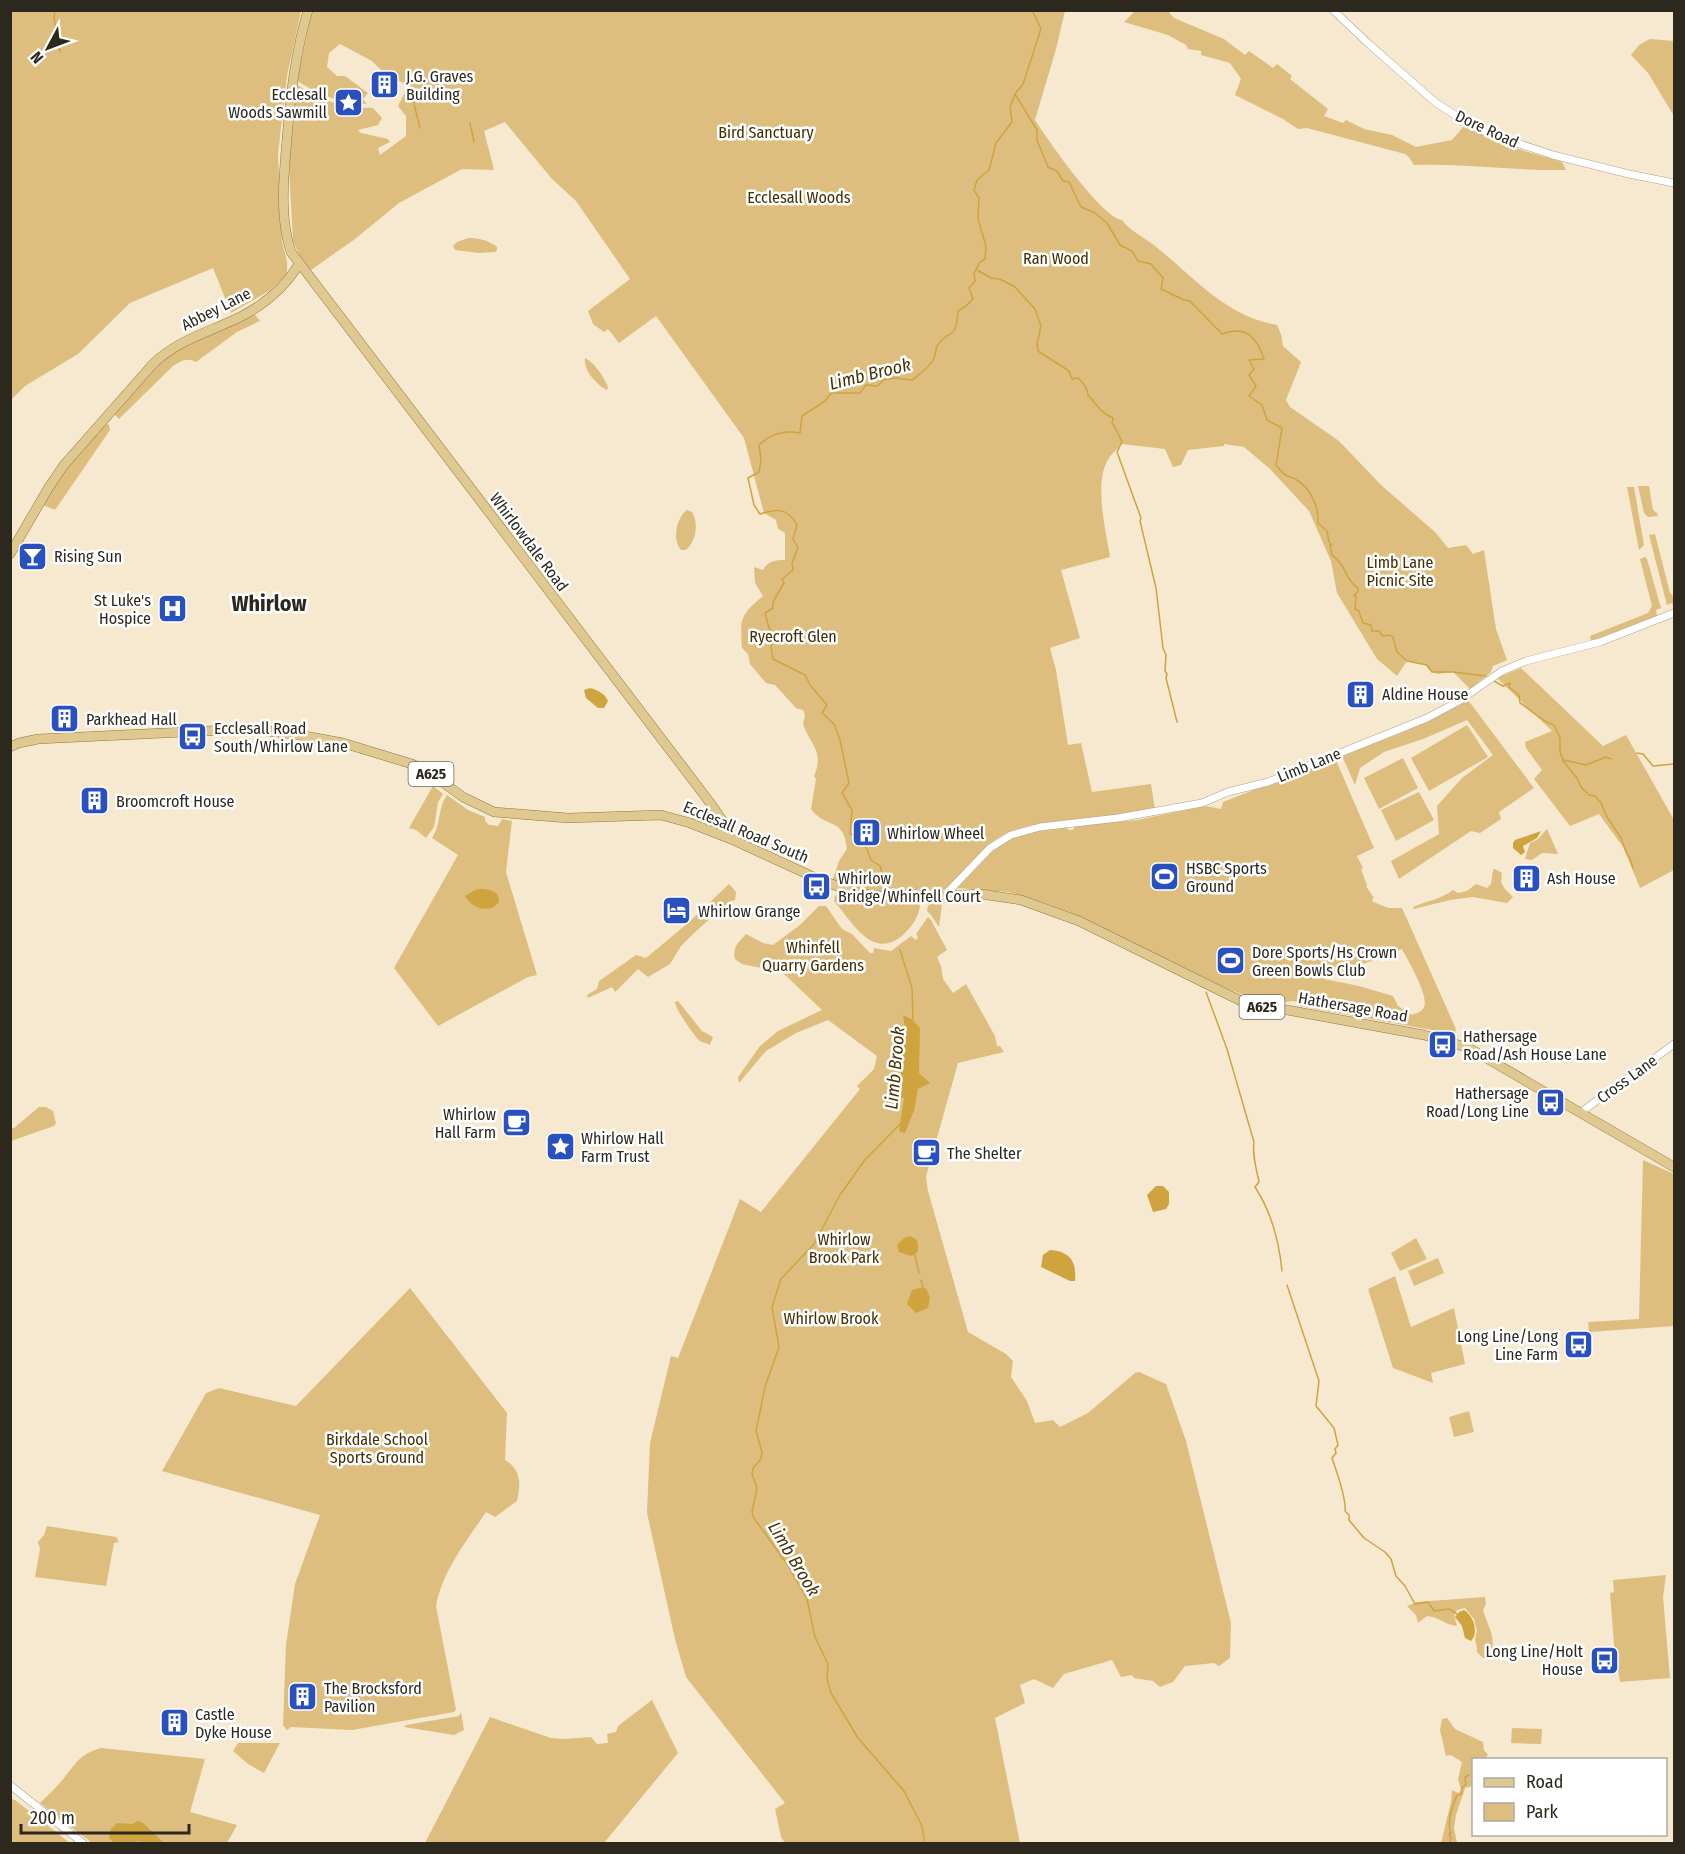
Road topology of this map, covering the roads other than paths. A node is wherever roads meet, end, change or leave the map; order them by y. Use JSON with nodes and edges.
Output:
{"nodes":[{"id":1,"x":308,"y":10,"type":"edge"},
{"id":2,"x":1333,"y":10,"type":"edge"},
{"id":3,"x":1674,"y":183,"type":"edge"},
{"id":4,"x":299,"y":264,"type":"junction"},
{"id":5,"x":10,"y":554,"type":"edge"},
{"id":6,"x":1674,"y":613,"type":"edge"},
{"id":7,"x":10,"y":747,"type":"edge"},
{"id":8,"x":731,"y":839,"type":"junction"},
{"id":9,"x":945,"y":895,"type":"junction"},
{"id":10,"x":1674,"y":1044,"type":"edge"},
{"id":11,"x":1580,"y":1113,"type":"junction"},
{"id":12,"x":1674,"y":1167,"type":"edge"},
{"id":13,"x":11,"y":1788,"type":"edge"},
{"id":14,"x":84,"y":1844,"type":"edge"}],
"edges":[{"from":1,"to":4,"type":"main road"},
{"from":2,"to":3,"type":"street","name":"Dore Road"},
{"from":4,"to":5,"type":"main road","name":"Abbey Lane"},
{"from":4,"to":8,"type":"main road","name":"Whirlowdale Road"},
{"from":6,"to":9,"type":"street","name":"Limb Lane"},
{"from":7,"to":8,"type":"main road","name":"Ecclesall Road South","number":"A625"},
{"from":8,"to":9,"type":"main road","name":"Ecclesall Road South","number":"A625"},
{"from":9,"to":11,"type":"main road","name":"Hathersage Road","number":"A625"},
{"from":10,"to":11,"type":"street","name":"Cross Lane"},
{"from":11,"to":12,"type":"main road","number":"A625"},
{"from":13,"to":14,"type":"street"}]}
